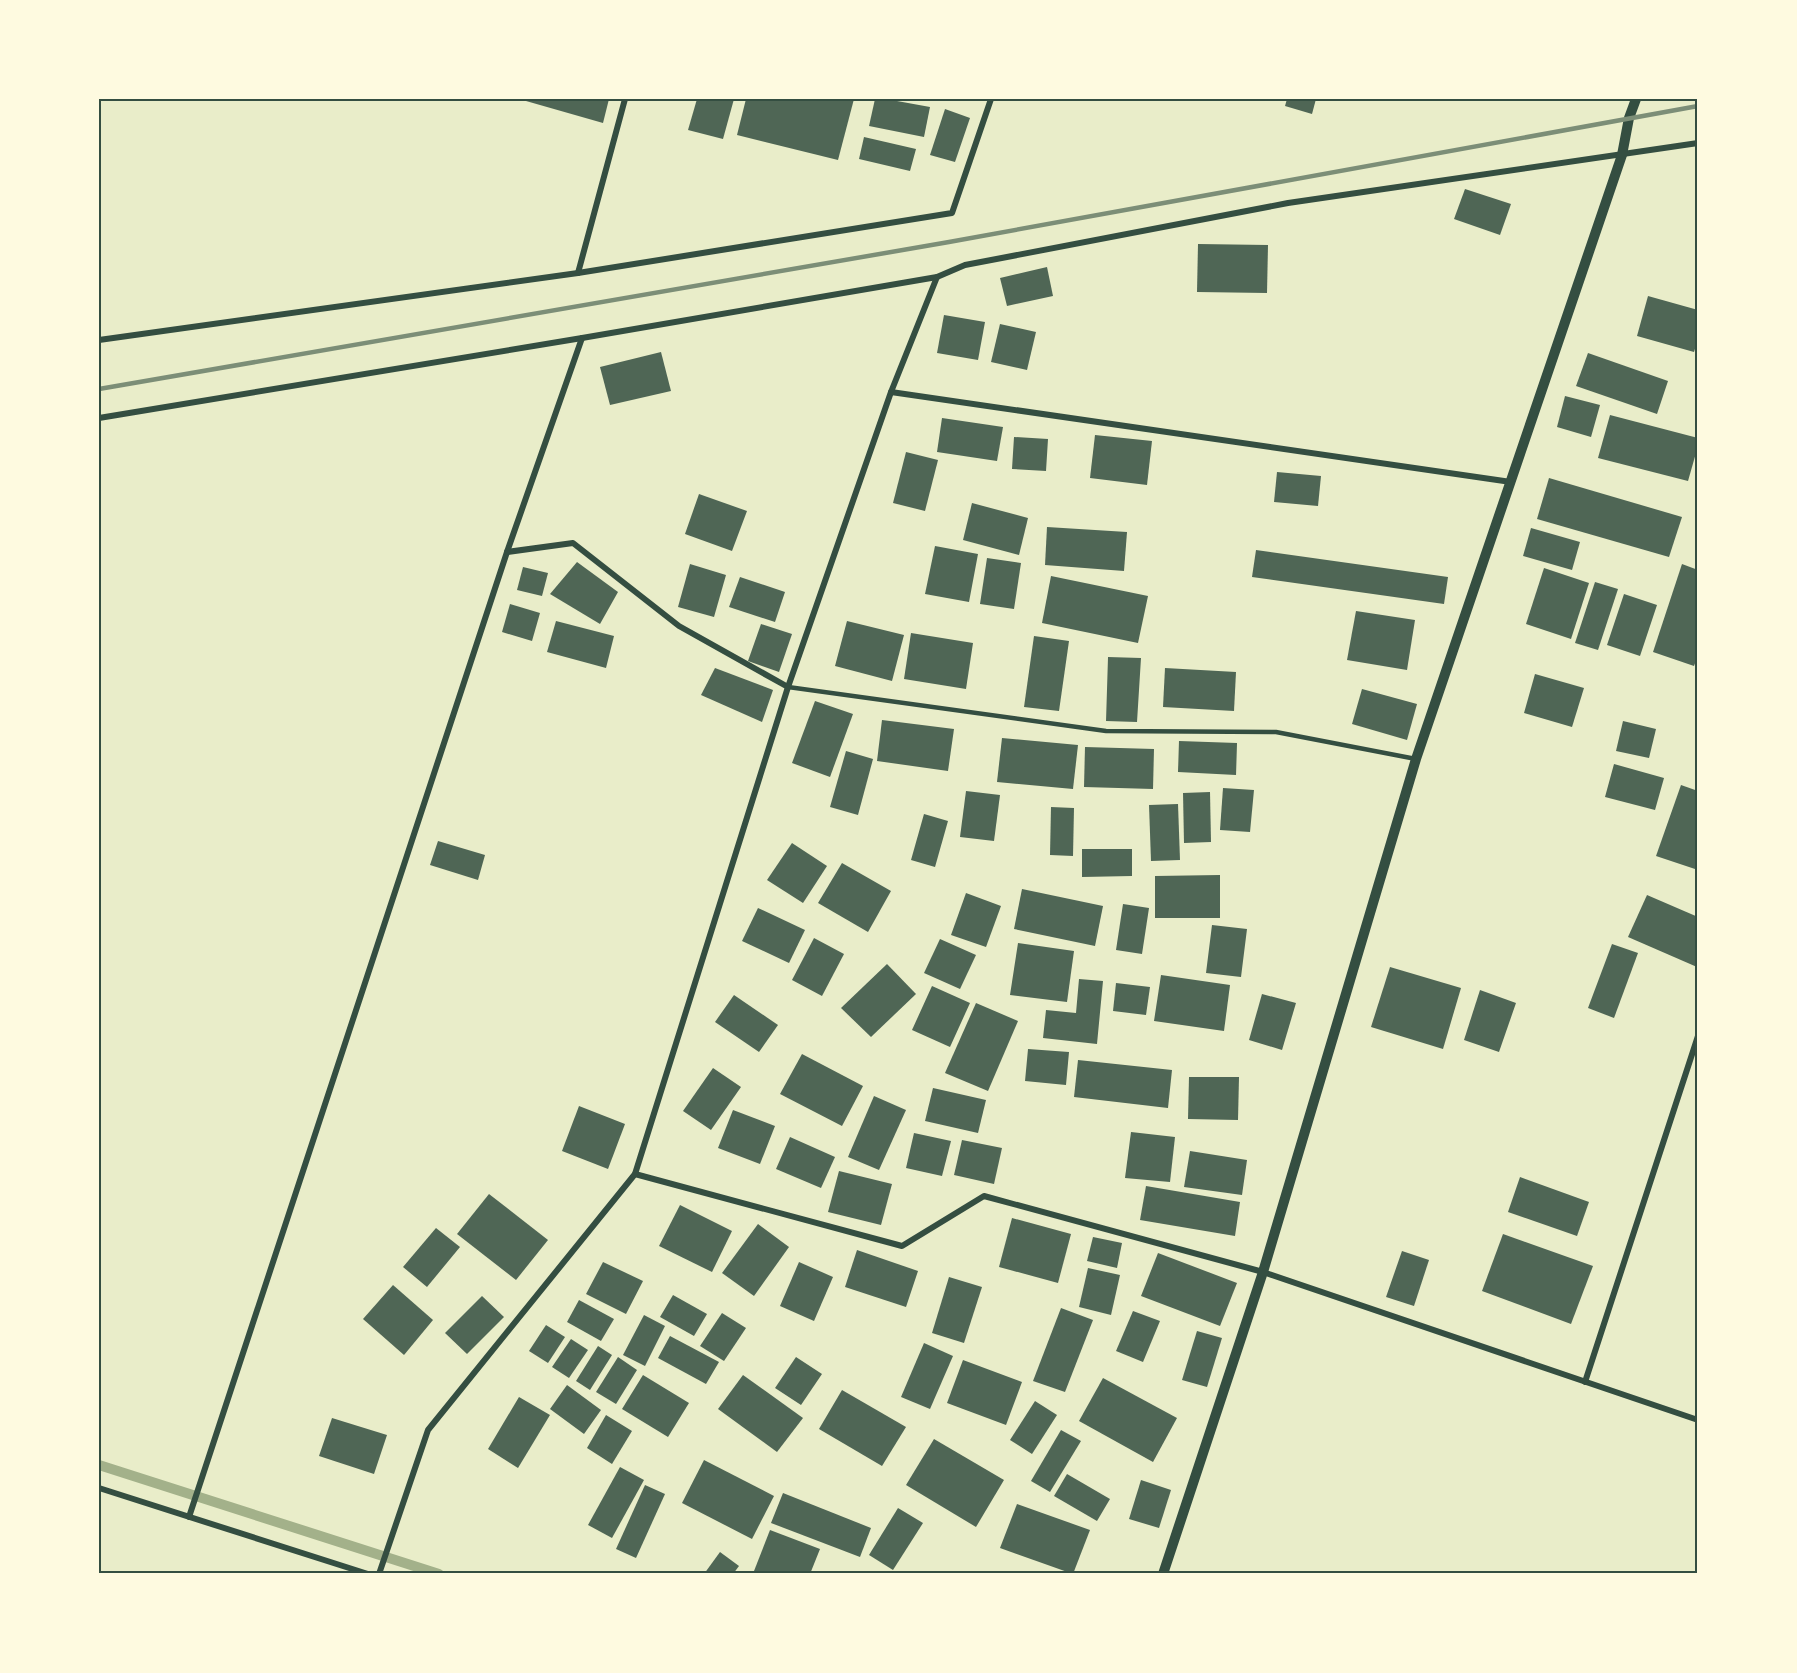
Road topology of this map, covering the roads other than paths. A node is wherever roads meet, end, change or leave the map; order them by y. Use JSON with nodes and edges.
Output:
{"nodes":[{"id":1,"x":625,"y":99,"type":"edge"},
{"id":2,"x":991,"y":99,"type":"edge"},
{"id":3,"x":1636,"y":99,"type":"edge"},
{"id":4,"x":1698,"y":143,"type":"edge"},
{"id":5,"x":1622,"y":155,"type":"junction"},
{"id":6,"x":578,"y":273,"type":"junction"},
{"id":7,"x":937,"y":277,"type":"junction"},
{"id":8,"x":582,"y":338,"type":"junction"},
{"id":9,"x":99,"y":340,"type":"edge"},
{"id":10,"x":891,"y":392,"type":"junction"},
{"id":11,"x":99,"y":417,"type":"edge"},
{"id":12,"x":1512,"y":483,"type":"junction"},
{"id":13,"x":507,"y":552,"type":"junction"},
{"id":14,"x":788,"y":687,"type":"junction"},
{"id":15,"x":1416,"y":759,"type":"junction"},
{"id":16,"x":1698,"y":1036,"type":"edge"},
{"id":17,"x":635,"y":1174,"type":"junction"},
{"id":18,"x":1263,"y":1272,"type":"junction"},
{"id":19,"x":1585,"y":1382,"type":"junction"},
{"id":20,"x":1698,"y":1420,"type":"edge"},
{"id":21,"x":99,"y":1488,"type":"edge"},
{"id":22,"x":189,"y":1516,"type":"junction"},
{"id":23,"x":368,"y":1574,"type":"edge"},
{"id":24,"x":380,"y":1574,"type":"edge"},
{"id":25,"x":1162,"y":1574,"type":"edge"}],
"edges":[{"from":1,"to":6,"type":"street"},
{"from":2,"to":6,"type":"street"},
{"from":3,"to":5,"type":"street"},
{"from":4,"to":5,"type":"street"},
{"from":5,"to":7,"type":"street"},
{"from":5,"to":12,"type":"street"},
{"from":6,"to":9,"type":"street"},
{"from":7,"to":8,"type":"street"},
{"from":7,"to":10,"type":"street"},
{"from":8,"to":11,"type":"street"},
{"from":8,"to":13,"type":"street"},
{"from":10,"to":12,"type":"street"},
{"from":10,"to":14,"type":"street"},
{"from":12,"to":15,"type":"street"},
{"from":13,"to":14,"type":"street"},
{"from":13,"to":22,"type":"street"},
{"from":14,"to":15,"type":"lane"},
{"from":14,"to":17,"type":"street"},
{"from":15,"to":18,"type":"street"},
{"from":16,"to":19,"type":"street"},
{"from":17,"to":18,"type":"street"},
{"from":17,"to":24,"type":"street"},
{"from":18,"to":19,"type":"street"},
{"from":18,"to":25,"type":"street"},
{"from":19,"to":20,"type":"street"},
{"from":21,"to":22,"type":"street"},
{"from":22,"to":23,"type":"street"}]}
